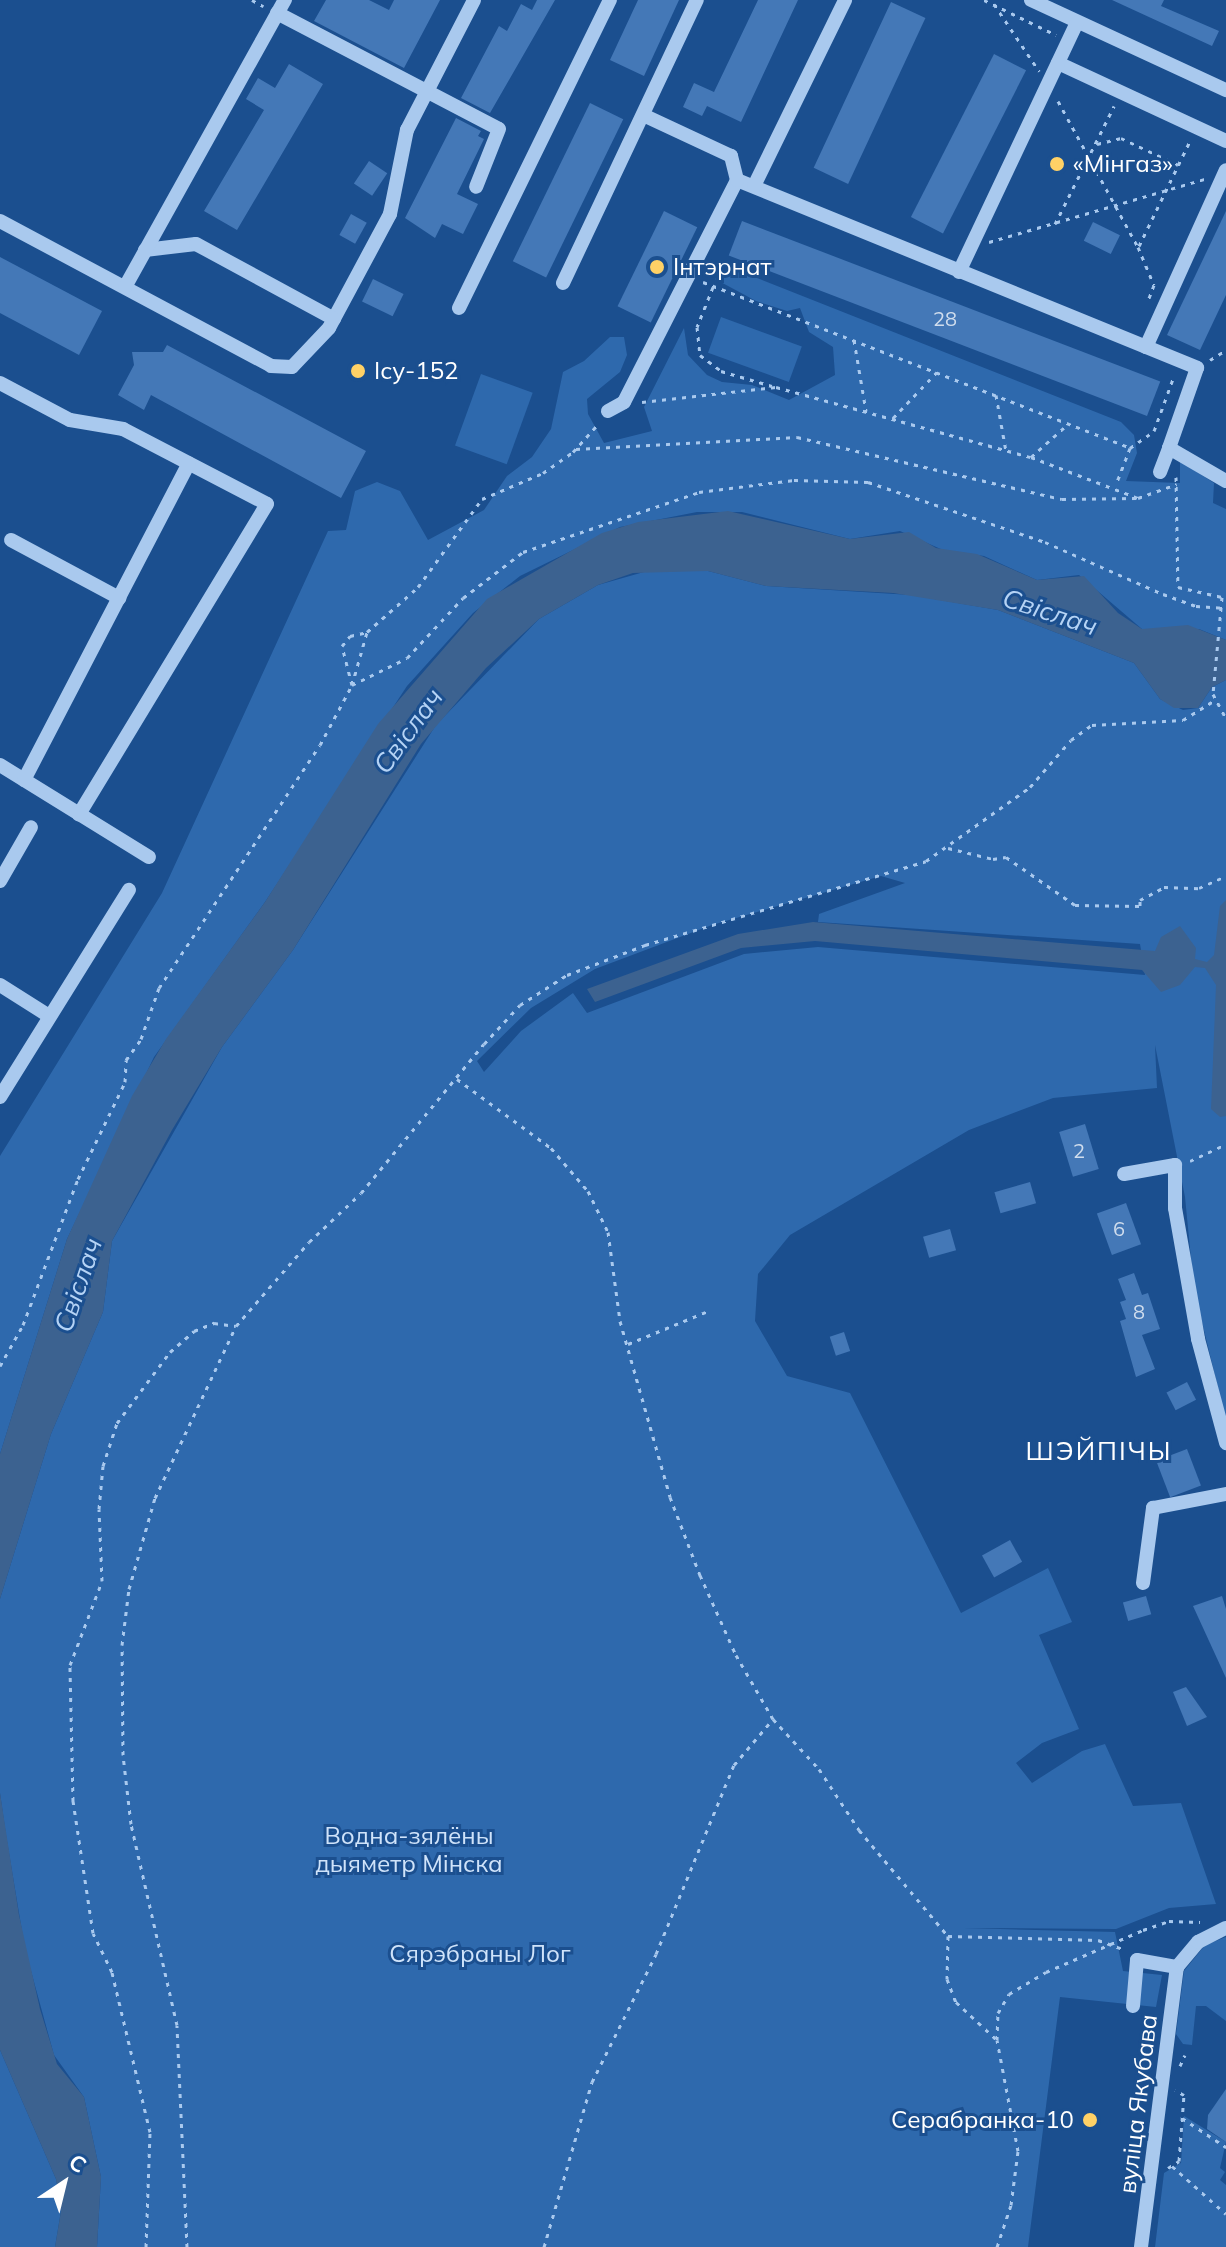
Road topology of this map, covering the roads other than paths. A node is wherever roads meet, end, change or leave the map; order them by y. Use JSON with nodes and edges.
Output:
{"nodes":[{"id":1,"x":285,"y":0,"type":"edge"},
{"id":2,"x":474,"y":0,"type":"edge"},
{"id":3,"x":610,"y":0,"type":"edge"},
{"id":4,"x":697,"y":0,"type":"edge"},
{"id":5,"x":845,"y":0,"type":"edge"},
{"id":6,"x":1040,"y":2,"type":"edge"},
{"id":7,"x":277,"y":13,"type":"junction"},
{"id":8,"x":1077,"y":22,"type":"junction"},
{"id":9,"x":1058,"y":63,"type":"junction"},
{"id":10,"x":1225,"y":85,"type":"edge"},
{"id":11,"x":427,"y":93,"type":"junction"},
{"id":12,"x":643,"y":115,"type":"junction"},
{"id":13,"x":1226,"y":141,"type":"edge"},
{"id":14,"x":1225,"y":171,"type":"edge"},
{"id":15,"x":737,"y":180,"type":"junction"},
{"id":16,"x":754,"y":186,"type":"junction"},
{"id":17,"x":476,"y":187,"type":"dead end"},
{"id":18,"x":0,"y":221,"type":"edge"},
{"id":19,"x":145,"y":250,"type":"junction"},
{"id":20,"x":959,"y":272,"type":"junction"},
{"id":21,"x":563,"y":283,"type":"dead end"},
{"id":22,"x":125,"y":287,"type":"junction"},
{"id":23,"x":459,"y":308,"type":"dead end"},
{"id":24,"x":334,"y":319,"type":"junction"},
{"id":25,"x":1146,"y":347,"type":"junction"},
{"id":26,"x":0,"y":383,"type":"edge"},
{"id":27,"x":608,"y":411,"type":"road end"},
{"id":28,"x":1169,"y":448,"type":"junction"},
{"id":29,"x":189,"y":463,"type":"junction"},
{"id":30,"x":1160,"y":472,"type":"dead end"},
{"id":31,"x":1226,"y":481,"type":"edge"},
{"id":32,"x":11,"y":540,"type":"dead end"},
{"id":33,"x":119,"y":598,"type":"junction"},
{"id":34,"x":0,"y":765,"type":"edge"},
{"id":35,"x":24,"y":780,"type":"junction"},
{"id":36,"x":79,"y":814,"type":"junction"},
{"id":37,"x":31,"y":827,"type":"dead end"},
{"id":38,"x":149,"y":857,"type":"dead end"},
{"id":39,"x":0,"y":881,"type":"edge"},
{"id":40,"x":129,"y":890,"type":"dead end"},
{"id":41,"x":0,"y":985,"type":"edge"},
{"id":42,"x":49,"y":1016,"type":"junction"},
{"id":43,"x":0,"y":1097,"type":"edge"},
{"id":44,"x":1124,"y":1174,"type":"dead end"},
{"id":45,"x":1226,"y":1443,"type":"edge"},
{"id":46,"x":1226,"y":1494,"type":"edge"},
{"id":47,"x":1143,"y":1583,"type":"dead end"},
{"id":48,"x":1224,"y":1929,"type":"edge"},
{"id":49,"x":1177,"y":1967,"type":"junction"},
{"id":50,"x":1133,"y":2006,"type":"dead end"},
{"id":51,"x":1141,"y":2247,"type":"edge"}],
"edges":[{"from":1,"to":7,"type":"street"},
{"from":2,"to":11,"type":"street"},
{"from":3,"to":23,"type":"street"},
{"from":4,"to":12,"type":"street"},
{"from":5,"to":16,"type":"street"},
{"from":6,"to":8,"type":"street"},
{"from":7,"to":11,"type":"street"},
{"from":7,"to":19,"type":"street"},
{"from":8,"to":9,"type":"street"},
{"from":8,"to":10,"type":"street"},
{"from":9,"to":13,"type":"street"},
{"from":9,"to":20,"type":"street"},
{"from":11,"to":17,"type":"street"},
{"from":11,"to":24,"type":"street"},
{"from":12,"to":15,"type":"street"},
{"from":12,"to":21,"type":"street"},
{"from":14,"to":25,"type":"street"},
{"from":15,"to":16,"type":"street"},
{"from":15,"to":27,"type":"street"},
{"from":16,"to":20,"type":"street"},
{"from":18,"to":22,"type":"street"},
{"from":19,"to":22,"type":"street"},
{"from":19,"to":24,"type":"street"},
{"from":20,"to":25,"type":"street"},
{"from":22,"to":24,"type":"street"},
{"from":25,"to":28,"type":"street"},
{"from":26,"to":29,"type":"street"},
{"from":28,"to":30,"type":"street"},
{"from":28,"to":31,"type":"street"},
{"from":29,"to":33,"type":"street"},
{"from":29,"to":36,"type":"street"},
{"from":32,"to":33,"type":"street"},
{"from":33,"to":35,"type":"street"},
{"from":34,"to":35,"type":"street"},
{"from":35,"to":36,"type":"street"},
{"from":36,"to":38,"type":"street"},
{"from":37,"to":39,"type":"street"},
{"from":40,"to":42,"type":"street"},
{"from":41,"to":42,"type":"street"},
{"from":42,"to":43,"type":"street"},
{"from":44,"to":45,"type":"street"},
{"from":46,"to":47,"type":"street"},
{"from":48,"to":49,"type":"street"},
{"from":49,"to":50,"type":"street"},
{"from":49,"to":51,"type":"street","name":"вуліца Якубава"}]}
